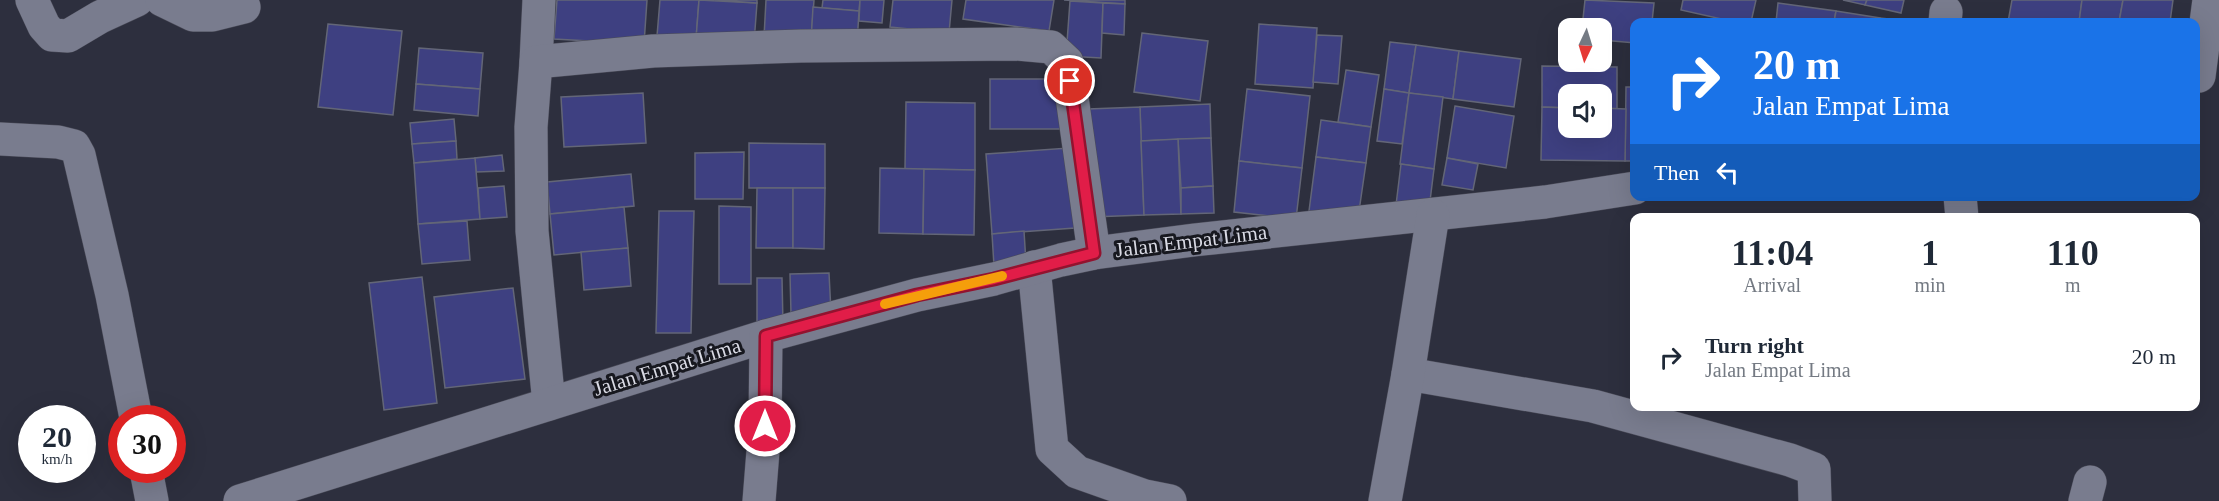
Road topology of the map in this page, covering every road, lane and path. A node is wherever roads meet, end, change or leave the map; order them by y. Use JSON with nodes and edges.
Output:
{"nodes":[{"id":1,"x":32,"y":0,"type":"edge"},
{"id":2,"x":137,"y":0,"type":"edge"},
{"id":3,"x":162,"y":0,"type":"edge"},
{"id":4,"x":539,"y":0,"type":"edge"},
{"id":5,"x":2209,"y":0,"type":"edge"},
{"id":6,"x":244,"y":7,"type":"dead end"},
{"id":7,"x":536,"y":62,"type":"junction"},
{"id":8,"x":2205,"y":75,"type":"edge"},
{"id":9,"x":0,"y":139,"type":"edge"},
{"id":10,"x":1630,"y":189,"type":"edge"},
{"id":11,"x":1433,"y":215,"type":"junction"},
{"id":12,"x":1094,"y":253,"type":"junction"},
{"id":13,"x":1034,"y":267,"type":"junction"},
{"id":14,"x":766,"y":336,"type":"junction"},
{"id":15,"x":1408,"y":374,"type":"junction"},
{"id":16,"x":549,"y":404,"type":"junction"},
{"id":17,"x":133,"y":405,"type":"edge"},
{"id":18,"x":149,"y":483,"type":"edge"},
{"id":19,"x":152,"y":501,"type":"edge"},
{"id":20,"x":240,"y":501,"type":"edge"},
{"id":21,"x":759,"y":501,"type":"edge"},
{"id":22,"x":1170,"y":501,"type":"edge"},
{"id":23,"x":1385,"y":501,"type":"edge"},
{"id":24,"x":1815,"y":501,"type":"edge"}],
"edges":[{"from":1,"to":2,"type":"street"},
{"from":3,"to":6,"type":"street"},
{"from":4,"to":7,"type":"street"},
{"from":5,"to":8,"type":"street"},
{"from":7,"to":12,"type":"street"},
{"from":7,"to":16,"type":"street"},
{"from":9,"to":17,"type":"street"},
{"from":10,"to":11,"type":"street","name":"Jalan Empat Lima"},
{"from":11,"to":12,"type":"street","name":"Jalan Empat Lima"},
{"from":11,"to":15,"type":"street"},
{"from":12,"to":13,"type":"street","name":"Jalan Empat Lima"},
{"from":13,"to":14,"type":"street","name":"Jalan Empat Lima"},
{"from":13,"to":22,"type":"street"},
{"from":14,"to":16,"type":"street","name":"Jalan Empat Lima"},
{"from":14,"to":21,"type":"street"},
{"from":15,"to":23,"type":"street"},
{"from":15,"to":24,"type":"street"},
{"from":16,"to":20,"type":"street","name":"Jalan Empat Lima"},
{"from":18,"to":19,"type":"street"}]}
